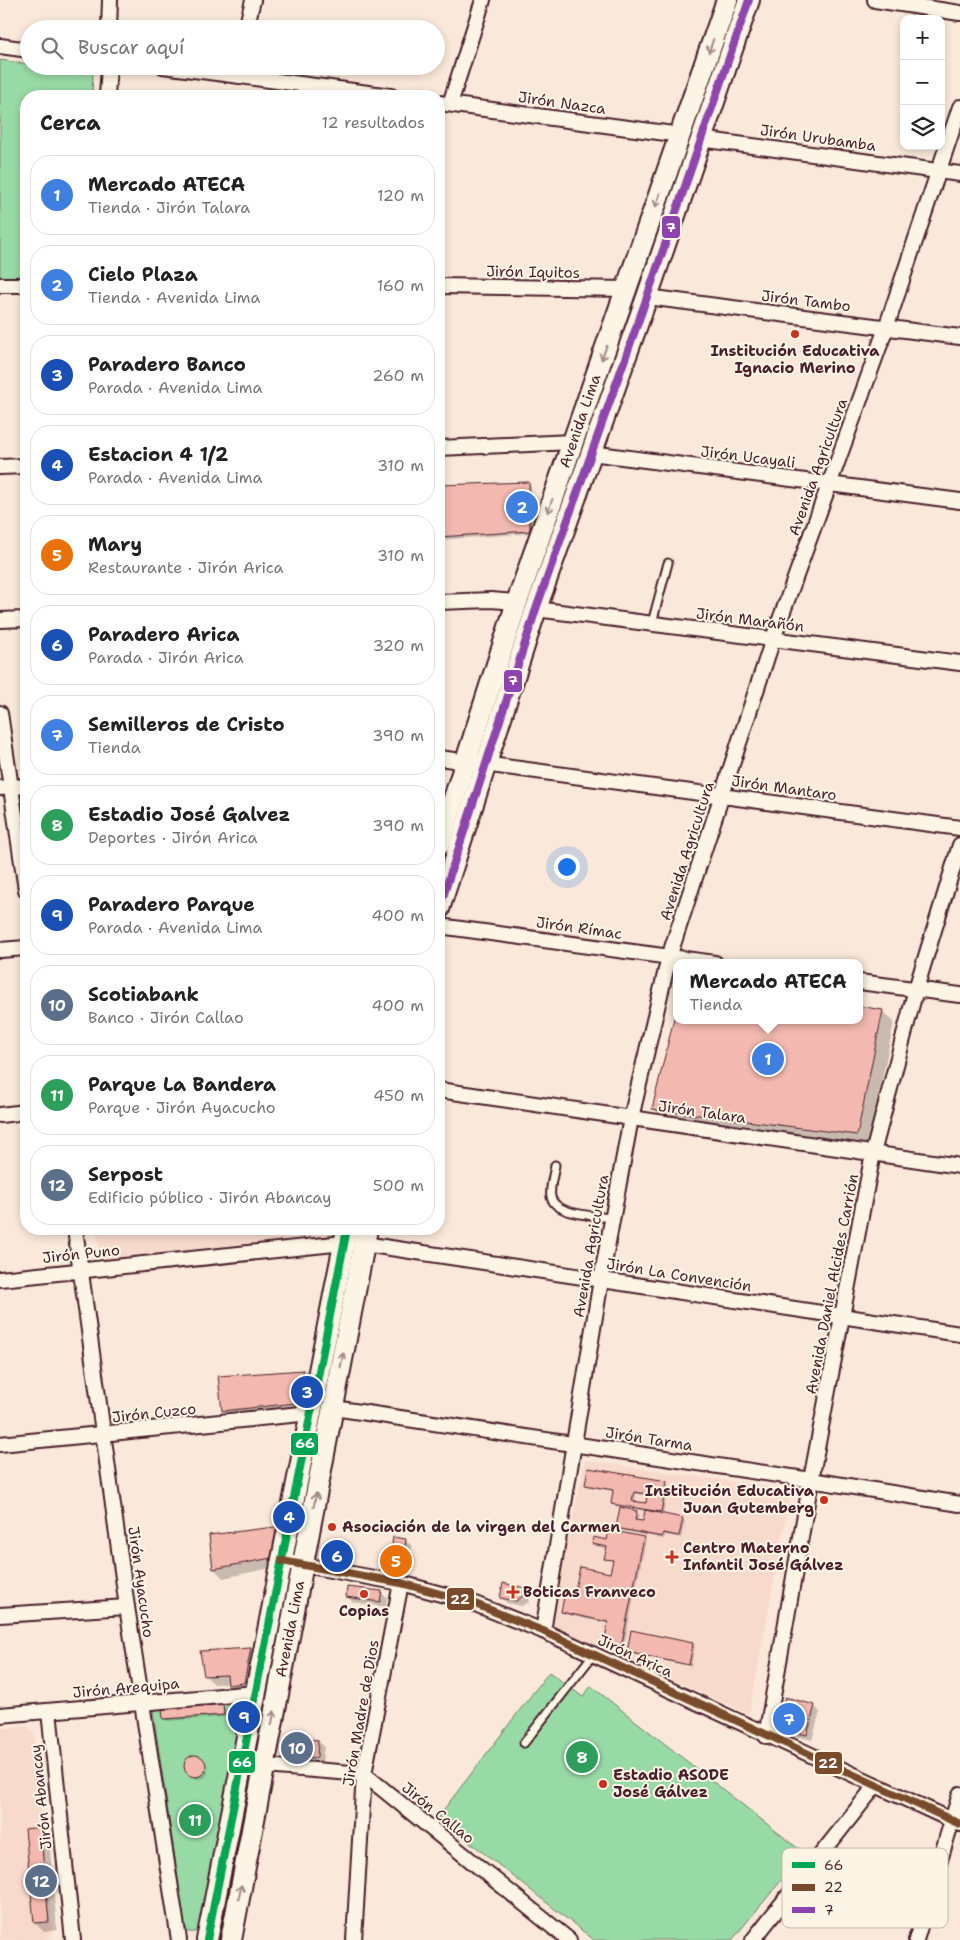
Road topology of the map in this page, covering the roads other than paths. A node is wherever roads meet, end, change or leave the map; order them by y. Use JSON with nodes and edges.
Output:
{"nodes":[{"id":1,"x":110,"y":0,"type":"edge"},
{"id":2,"x":253,"y":0,"type":"edge"},
{"id":3,"x":483,"y":0,"type":"edge"},
{"id":4,"x":727,"y":0,"type":"edge"},
{"id":5,"x":749,"y":0,"type":"edge"},
{"id":6,"x":875,"y":0,"type":"edge"},
{"id":7,"x":960,"y":13,"type":"edge"},
{"id":8,"x":109,"y":20,"type":"edge"},
{"id":9,"x":248,"y":20,"type":"edge"},
{"id":10,"x":0,"y":46,"type":"edge"},
{"id":11,"x":20,"y":49,"type":"edge"},
{"id":12,"x":108,"y":75,"type":"edge"},
{"id":13,"x":259,"y":75,"type":"edge"},
{"id":14,"x":107,"y":90,"type":"edge"},
{"id":15,"x":353,"y":90,"type":"edge"},
{"id":16,"x":445,"y":100,"type":"edge"},
{"id":17,"x":445,"y":103,"type":"edge"},
{"id":18,"x":960,"y":107,"type":"edge"},
{"id":19,"x":681,"y":134,"type":"junction"},
{"id":20,"x":700,"y":139,"type":"junction"},
{"id":21,"x":937,"y":171,"type":"junction"},
{"id":22,"x":960,"y":174,"type":"edge"},
{"id":23,"x":0,"y":285,"type":"edge"},
{"id":24,"x":20,"y":285,"type":"edge"},
{"id":25,"x":445,"y":286,"type":"edge"},
{"id":26,"x":627,"y":289,"type":"junction"},
{"id":27,"x":647,"y":297,"type":"junction"},
{"id":28,"x":886,"y":328,"type":"junction"},
{"id":29,"x":960,"y":337,"type":"edge"},
{"id":30,"x":572,"y":442,"type":"junction"},
{"id":31,"x":445,"y":448,"type":"edge"},
{"id":32,"x":591,"y":453,"type":"junction"},
{"id":33,"x":20,"y":466,"type":"edge"},
{"id":34,"x":0,"y":467,"type":"edge"},
{"id":35,"x":829,"y":484,"type":"junction"},
{"id":36,"x":960,"y":501,"type":"edge"},
{"id":37,"x":668,"y":563,"type":"dead end"},
{"id":38,"x":445,"y":602,"type":"edge"},
{"id":39,"x":526,"y":605,"type":"junction"},
{"id":40,"x":20,"y":619,"type":"edge"},
{"id":41,"x":0,"y":620,"type":"edge"},
{"id":42,"x":652,"y":623,"type":"junction"},
{"id":43,"x":773,"y":639,"type":"junction"},
{"id":44,"x":960,"y":663,"type":"edge"},
{"id":45,"x":0,"y":713,"type":"edge"},
{"id":46,"x":445,"y":759,"type":"edge"},
{"id":47,"x":465,"y":761,"type":"junction"},
{"id":48,"x":485,"y":764,"type":"junction"},
{"id":49,"x":20,"y":787,"type":"edge"},
{"id":50,"x":6,"y":788,"type":"edge"},
{"id":51,"x":722,"y":796,"type":"junction"},
{"id":52,"x":445,"y":826,"type":"edge"},
{"id":53,"x":960,"y":828,"type":"edge"},
{"id":54,"x":960,"y":845,"type":"edge"},
{"id":55,"x":20,"y":859,"type":"edge"},
{"id":56,"x":445,"y":889,"type":"edge"},
{"id":57,"x":445,"y":927,"type":"edge"},
{"id":58,"x":20,"y":948,"type":"edge"},
{"id":59,"x":0,"y":950,"type":"edge"},
{"id":60,"x":669,"y":957,"type":"junction"},
{"id":61,"x":684,"y":959,"type":"edge"},
{"id":62,"x":863,"y":982,"type":"edge"},
{"id":63,"x":916,"y":989,"type":"junction"},
{"id":64,"x":960,"y":995,"type":"edge"},
{"id":65,"x":445,"y":1091,"type":"edge"},
{"id":66,"x":20,"y":1112,"type":"edge"},
{"id":67,"x":0,"y":1114,"type":"edge"},
{"id":68,"x":631,"y":1118,"type":"junction"},
{"id":69,"x":873,"y":1153,"type":"junction"},
{"id":70,"x":555,"y":1165,"type":"dead end"},
{"id":71,"x":960,"y":1166,"type":"edge"},
{"id":72,"x":612,"y":1218,"type":"junction"},
{"id":73,"x":76,"y":1235,"type":"edge"},
{"id":74,"x":356,"y":1236,"type":"edge"},
{"id":75,"x":80,"y":1270,"type":"junction"},
{"id":76,"x":0,"y":1279,"type":"edge"},
{"id":77,"x":601,"y":1280,"type":"junction"},
{"id":78,"x":842,"y":1316,"type":"junction"},
{"id":79,"x":960,"y":1334,"type":"edge"},
{"id":80,"x":334,"y":1408,"type":"junction"},
{"id":81,"x":310,"y":1413,"type":"junction"},
{"id":82,"x":103,"y":1434,"type":"junction"},
{"id":83,"x":0,"y":1444,"type":"edge"},
{"id":84,"x":575,"y":1444,"type":"junction"},
{"id":85,"x":811,"y":1480,"type":"junction"},
{"id":86,"x":960,"y":1504,"type":"edge"},
{"id":87,"x":282,"y":1561,"type":"junction"},
{"id":88,"x":302,"y":1565,"type":"junction"},
{"id":89,"x":401,"y":1583,"type":"junction"},
{"id":90,"x":127,"y":1607,"type":"junction"},
{"id":91,"x":0,"y":1615,"type":"edge"},
{"id":92,"x":543,"y":1631,"type":"junction"},
{"id":93,"x":593,"y":1655,"type":"junction"},
{"id":94,"x":256,"y":1693,"type":"junction"},
{"id":95,"x":143,"y":1703,"type":"junction"},
{"id":96,"x":48,"y":1711,"type":"junction"},
{"id":97,"x":0,"y":1715,"type":"edge"},
{"id":98,"x":766,"y":1736,"type":"junction"},
{"id":99,"x":524,"y":1744,"type":"dead end"},
{"id":100,"x":264,"y":1766,"type":"junction"},
{"id":101,"x":364,"y":1774,"type":"junction"},
{"id":102,"x":876,"y":1785,"type":"junction"},
{"id":103,"x":960,"y":1794,"type":"edge"},
{"id":104,"x":956,"y":1822,"type":"edge"},
{"id":105,"x":826,"y":1848,"type":"edge"},
{"id":106,"x":947,"y":1848,"type":"edge"},
{"id":107,"x":782,"y":1903,"type":"edge"},
{"id":108,"x":920,"y":1928,"type":"edge"},
{"id":109,"x":73,"y":1940,"type":"edge"},
{"id":110,"x":179,"y":1940,"type":"edge"},
{"id":111,"x":207,"y":1940,"type":"edge"},
{"id":112,"x":231,"y":1940,"type":"edge"},
{"id":113,"x":354,"y":1940,"type":"edge"},
{"id":114,"x":569,"y":1940,"type":"edge"},
{"id":115,"x":753,"y":1940,"type":"edge"},
{"id":116,"x":916,"y":1940,"type":"edge"}],
"edges":[{"from":1,"to":8,"type":"street"},
{"from":2,"to":9,"type":"street"},
{"from":3,"to":16,"type":"street"},
{"from":4,"to":19,"type":"main road","name":"Avenida Lima","one_way":true},
{"from":5,"to":20,"type":"main road","name":"Avenida Lima"},
{"from":6,"to":7,"type":"street"},
{"from":10,"to":11,"type":"street"},
{"from":12,"to":14,"type":"street"},
{"from":13,"to":15,"type":"street"},
{"from":17,"to":19,"type":"street","name":"Jirón Nazca"},
{"from":18,"to":21,"type":"street","name":"Avenida Agricultura"},
{"from":19,"to":26,"type":"main road","name":"Avenida Lima","one_way":true},
{"from":20,"to":21,"type":"street","name":"Jirón Urubamba"},
{"from":20,"to":27,"type":"main road","name":"Avenida Lima"},
{"from":21,"to":22,"type":"street","name":"Jirón Urubamba"},
{"from":21,"to":28,"type":"street","name":"Avenida Agricultura"},
{"from":23,"to":24,"type":"street"},
{"from":25,"to":26,"type":"street","name":"Jirón Iquitos"},
{"from":26,"to":30,"type":"main road","name":"Avenida Lima","one_way":true},
{"from":27,"to":28,"type":"street","name":"Jirón Tambo"},
{"from":27,"to":32,"type":"main road","name":"Avenida Lima"},
{"from":28,"to":29,"type":"street","name":"Jirón Tambo"},
{"from":28,"to":35,"type":"street","name":"Avenida Agricultura"},
{"from":30,"to":31,"type":"street"},
{"from":30,"to":39,"type":"main road","name":"Avenida Lima","one_way":true},
{"from":32,"to":35,"type":"street","name":"Jirón Ucayali"},
{"from":32,"to":39,"type":"main road","name":"Avenida Lima"},
{"from":33,"to":34,"type":"street"},
{"from":35,"to":36,"type":"street","name":"Jirón Ucayali"},
{"from":35,"to":43,"type":"street","name":"Avenida Agricultura"},
{"from":37,"to":42,"type":"lane"},
{"from":38,"to":39,"type":"street","name":"Jirón Marañón"},
{"from":39,"to":42,"type":"street","name":"Jirón Marañón"},
{"from":39,"to":47,"type":"main road","name":"Avenida Lima"},
{"from":39,"to":48,"type":"main road","name":"Avenida Lima"},
{"from":40,"to":41,"type":"street"},
{"from":42,"to":43,"type":"street","name":"Jirón Marañón"},
{"from":43,"to":44,"type":"street","name":"Jirón Marañón"},
{"from":43,"to":51,"type":"street","name":"Avenida Agricultura"},
{"from":45,"to":50,"type":"street"},
{"from":46,"to":47,"type":"street","name":"Jirón Mantaro"},
{"from":47,"to":48,"type":"street","name":"Jirón Mantaro"},
{"from":47,"to":52,"type":"main road","name":"Avenida Lima"},
{"from":48,"to":51,"type":"street","name":"Jirón Mantaro"},
{"from":48,"to":56,"type":"main road","name":"Avenida Lima"},
{"from":49,"to":50,"type":"street"},
{"from":50,"to":55,"type":"street"},
{"from":51,"to":53,"type":"street","name":"Jirón Mantaro"},
{"from":51,"to":60,"type":"street","name":"Avenida Agricultura"},
{"from":54,"to":63,"type":"street","name":"Avenida Daniel Alcides Carrión"},
{"from":57,"to":60,"type":"street","name":"Jirón Rímac"},
{"from":58,"to":59,"type":"street"},
{"from":60,"to":61,"type":"street","name":"Jirón Rímac"},
{"from":60,"to":68,"type":"street","name":"Avenida Agricultura"},
{"from":62,"to":63,"type":"street"},
{"from":63,"to":64,"type":"street"},
{"from":63,"to":69,"type":"street","name":"Avenida Daniel Alcides Carrión"},
{"from":65,"to":68,"type":"street","name":"Jirón Talara"},
{"from":66,"to":67,"type":"street"},
{"from":68,"to":69,"type":"street","name":"Jirón Talara"},
{"from":68,"to":72,"type":"street","name":"Avenida Agricultura"},
{"from":69,"to":71,"type":"street","name":"Jirón Talara"},
{"from":69,"to":78,"type":"street","name":"Avenida Daniel Alcides Carrión"},
{"from":70,"to":72,"type":"lane"},
{"from":72,"to":77,"type":"street","name":"Avenida Agricultura"},
{"from":73,"to":75,"type":"street","name":"Jirón Ayacucho"},
{"from":74,"to":75,"type":"street","name":"Jirón Puno"},
{"from":74,"to":77,"type":"street","name":"Jirón La Convención"},
{"from":80,"to":74,"type":"main road","name":"Avenida Lima","one_way":true},
{"from":74,"to":81,"type":"main road","name":"Avenida Lima"},
{"from":75,"to":76,"type":"street","name":"Jirón Puno"},
{"from":75,"to":82,"type":"street","name":"Jirón Ayacucho"},
{"from":77,"to":78,"type":"street","name":"Jirón La Convención"},
{"from":77,"to":84,"type":"street","name":"Avenida Agricultura"},
{"from":78,"to":79,"type":"street","name":"Jirón La Convención"},
{"from":78,"to":85,"type":"street","name":"Avenida Daniel Alcides Carrión"},
{"from":80,"to":84,"type":"street","name":"Jirón Tarma"},
{"from":88,"to":80,"type":"main road","name":"Avenida Lima","one_way":true},
{"from":81,"to":82,"type":"street","name":"Jirón Cuzco"},
{"from":81,"to":87,"type":"main road","name":"Avenida Lima"},
{"from":82,"to":83,"type":"street","name":"Jirón Cuzco"},
{"from":82,"to":90,"type":"street","name":"Jirón Ayacucho"},
{"from":84,"to":85,"type":"street","name":"Jirón Tarma"},
{"from":84,"to":92,"type":"street","name":"Avenida Agricultura"},
{"from":85,"to":86,"type":"street","name":"Jirón Tarma"},
{"from":85,"to":98,"type":"street","name":"Avenida Daniel Alcides Carrión"},
{"from":87,"to":88,"type":"street","name":"Jirón Arica"},
{"from":87,"to":94,"type":"main road","name":"Avenida Lima"},
{"from":88,"to":89,"type":"street","name":"Jirón Arica"},
{"from":100,"to":88,"type":"main road","name":"Avenida Lima","one_way":true},
{"from":89,"to":92,"type":"street","name":"Jirón Arica"},
{"from":89,"to":101,"type":"street","name":"Jirón Madre de Dios"},
{"from":90,"to":91,"type":"street"},
{"from":90,"to":95,"type":"street","name":"Jirón Ayacucho"},
{"from":92,"to":93,"type":"street","name":"Jirón Arica"},
{"from":93,"to":98,"type":"street","name":"Jirón Arica"},
{"from":93,"to":99,"type":"lane"},
{"from":94,"to":95,"type":"street","name":"Jirón Arequipa"},
{"from":94,"to":111,"type":"main road","name":"Avenida Lima"},
{"from":95,"to":96,"type":"street","name":"Jirón Arequipa"},
{"from":95,"to":110,"type":"street","name":"Jirón Ayacucho"},
{"from":96,"to":97,"type":"street","name":"Jirón Arequipa"},
{"from":96,"to":109,"type":"street","name":"Jirón Abancay"},
{"from":98,"to":102,"type":"street","name":"Jirón Arica"},
{"from":100,"to":101,"type":"street"},
{"from":112,"to":100,"type":"main road","name":"Avenida Lima","one_way":true},
{"from":101,"to":113,"type":"street","name":"Jirón Madre de Dios"},
{"from":101,"to":114,"type":"street","name":"Jirón Callao"},
{"from":102,"to":104,"type":"street","name":"Jirón Arica"},
{"from":102,"to":105,"type":"street"},
{"from":103,"to":104,"type":"street"},
{"from":104,"to":106,"type":"street"},
{"from":107,"to":115,"type":"street"},
{"from":108,"to":116,"type":"street"}]}
